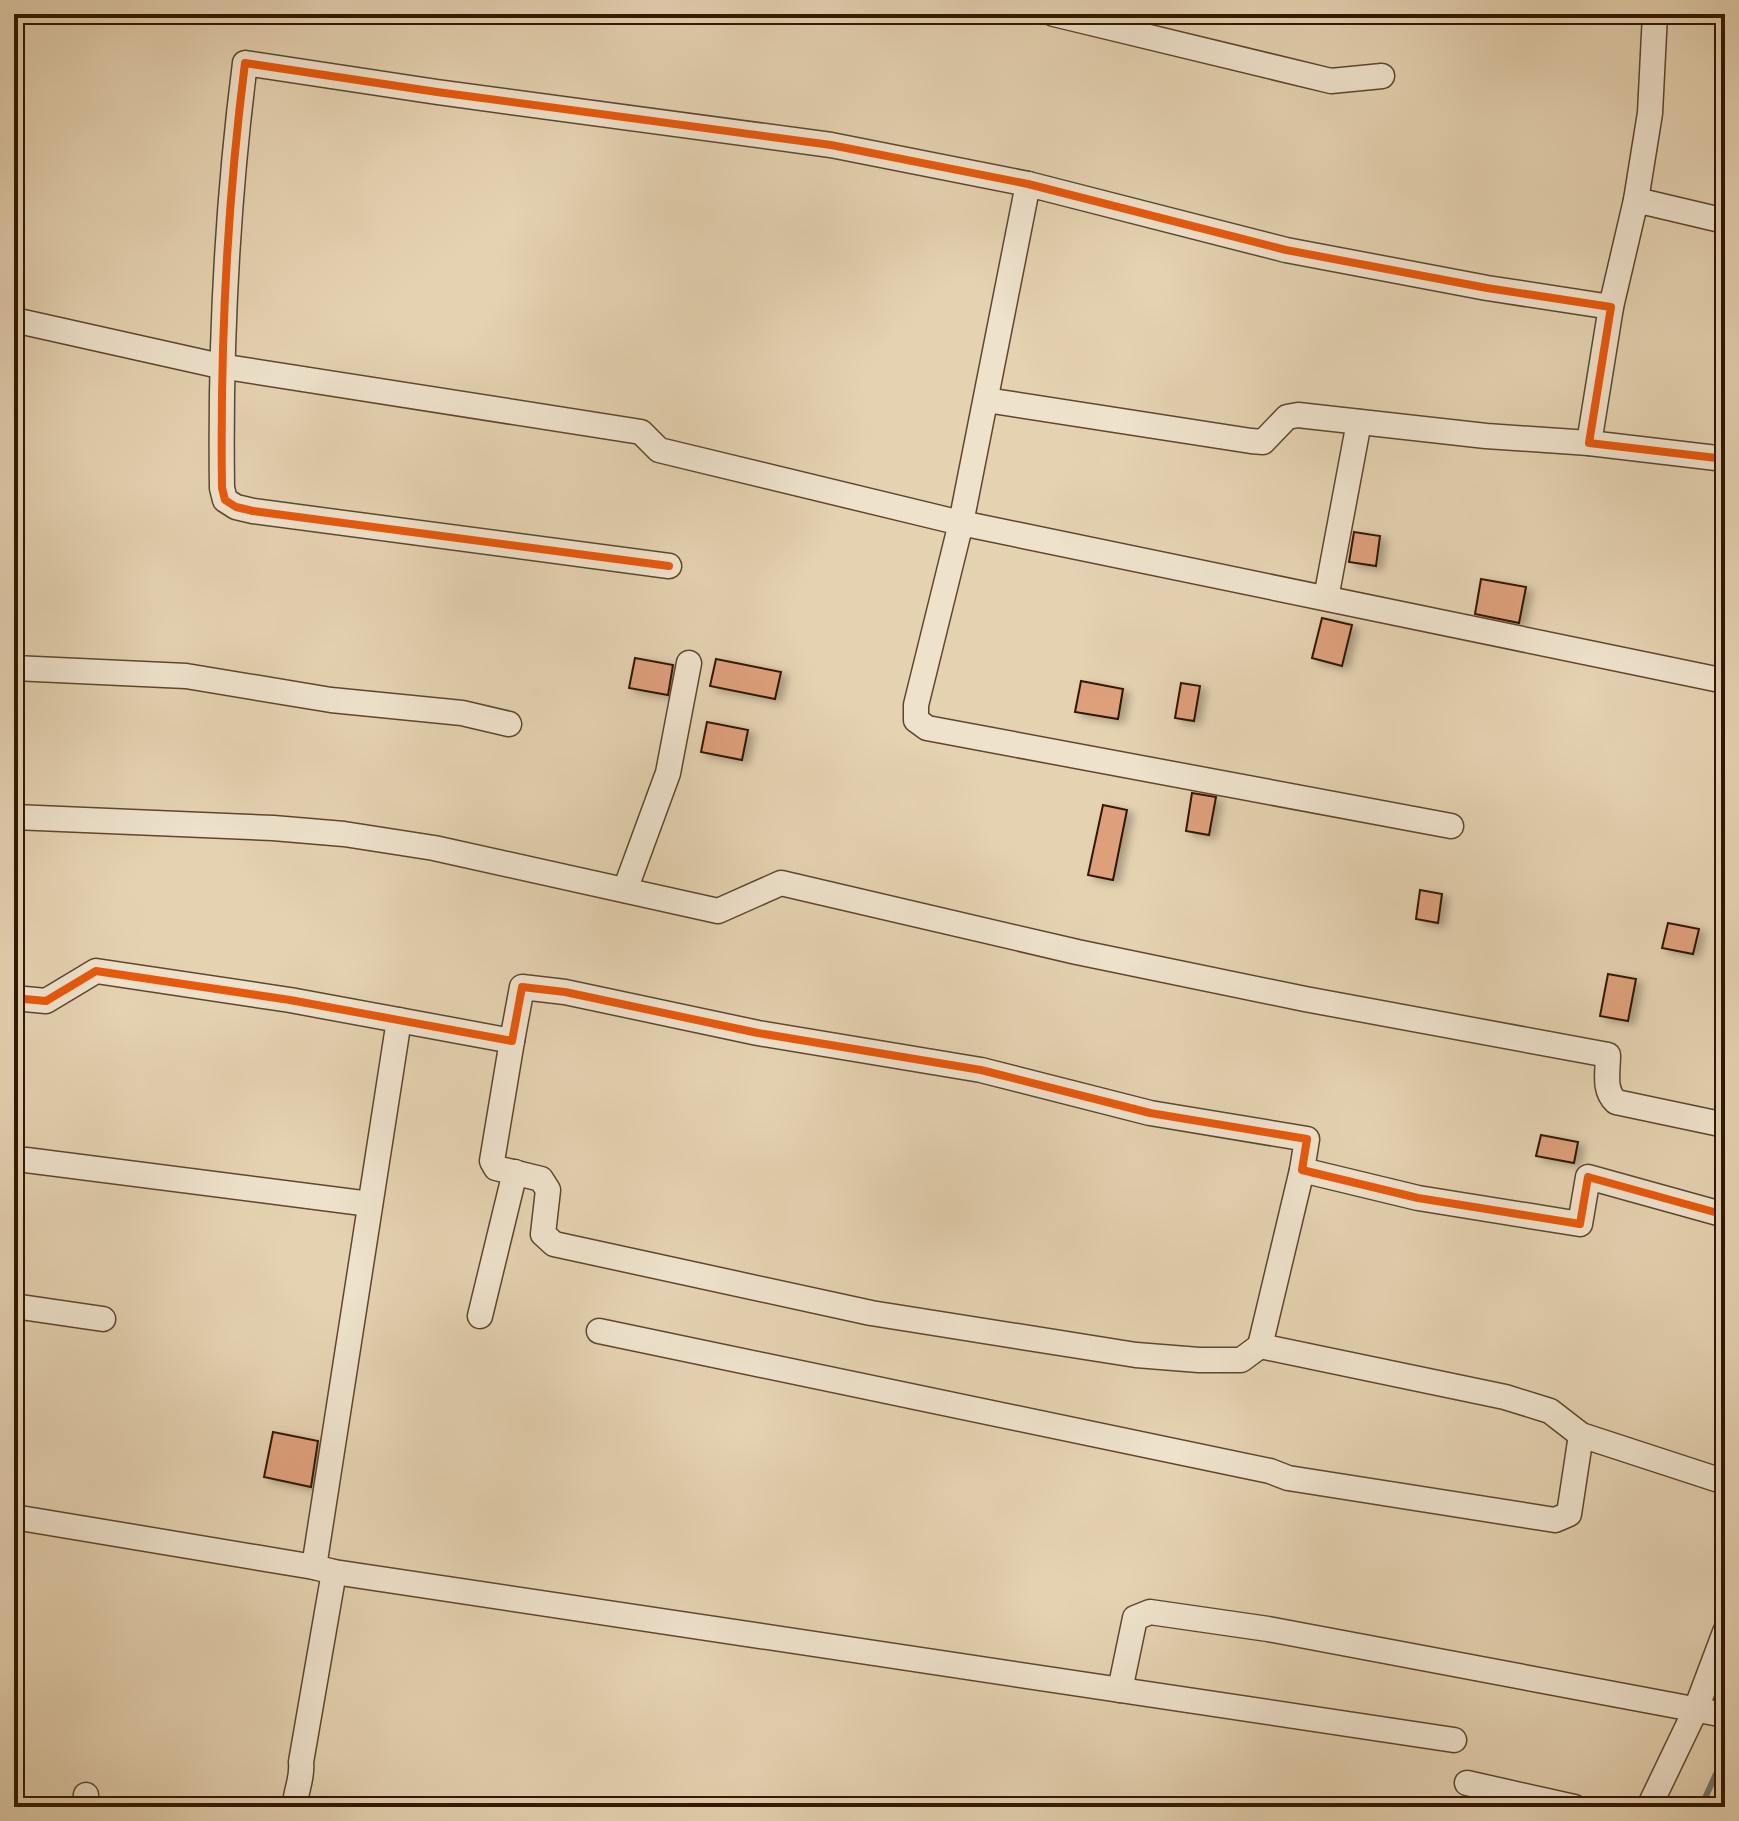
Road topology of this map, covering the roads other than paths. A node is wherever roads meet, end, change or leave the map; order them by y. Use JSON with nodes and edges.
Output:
{"nodes":[{"id":1,"x":1054,"y":14,"type":"edge"},
{"id":2,"x":1655,"y":14,"type":"edge"},
{"id":3,"x":1382,"y":76,"type":"dead end"},
{"id":4,"x":1028,"y":184,"type":"junction"},
{"id":5,"x":1636,"y":200,"type":"junction"},
{"id":6,"x":1725,"y":221,"type":"edge"},
{"id":7,"x":1611,"y":307,"type":"junction"},
{"id":8,"x":14,"y":320,"type":"edge"},
{"id":9,"x":220,"y":366,"type":"junction"},
{"id":10,"x":986,"y":400,"type":"junction"},
{"id":11,"x":1359,"y":422,"type":"junction"},
{"id":12,"x":1589,"y":443,"type":"junction"},
{"id":13,"x":1725,"y":459,"type":"edge"},
{"id":14,"x":961,"y":523,"type":"junction"},
{"id":15,"x":669,"y":566,"type":"dead end"},
{"id":16,"x":1326,"y":598,"type":"junction"},
{"id":17,"x":689,"y":663,"type":"dead end"},
{"id":18,"x":14,"y":668,"type":"edge"},
{"id":19,"x":1725,"y":681,"type":"edge"},
{"id":20,"x":509,"y":724,"type":"dead end"},
{"id":21,"x":14,"y":817,"type":"edge"},
{"id":22,"x":1451,"y":826,"type":"dead end"},
{"id":23,"x":625,"y":890,"type":"junction"},
{"id":24,"x":14,"y":998,"type":"edge"},
{"id":25,"x":399,"y":1020,"type":"junction"},
{"id":26,"x":512,"y":1041,"type":"junction"},
{"id":27,"x":1725,"y":1125,"type":"edge"},
{"id":28,"x":26,"y":1160,"type":"dead end"},
{"id":29,"x":1302,"y":1170,"type":"junction"},
{"id":30,"x":515,"y":1172,"type":"junction"},
{"id":31,"x":370,"y":1204,"type":"junction"},
{"id":32,"x":1725,"y":1215,"type":"edge"},
{"id":33,"x":14,"y":1306,"type":"edge"},
{"id":34,"x":480,"y":1316,"type":"dead end"},
{"id":35,"x":103,"y":1319,"type":"dead end"},
{"id":36,"x":599,"y":1331,"type":"dead end"},
{"id":37,"x":1260,"y":1346,"type":"junction"},
{"id":38,"x":1581,"y":1435,"type":"junction"},
{"id":39,"x":1725,"y":1482,"type":"edge"},
{"id":40,"x":14,"y":1517,"type":"edge"},
{"id":41,"x":324,"y":1569,"type":"junction"},
{"id":42,"x":1725,"y":1632,"type":"edge"},
{"id":43,"x":1120,"y":1690,"type":"junction"},
{"id":44,"x":1696,"y":1709,"type":"junction"},
{"id":45,"x":1725,"y":1715,"type":"edge"},
{"id":46,"x":1454,"y":1740,"type":"dead end"},
{"id":47,"x":1467,"y":1783,"type":"dead end"},
{"id":48,"x":295,"y":1807,"type":"edge"},
{"id":49,"x":1574,"y":1807,"type":"edge"},
{"id":50,"x":1649,"y":1807,"type":"edge"}],
"edges":[{"from":1,"to":3,"type":"street"},
{"from":2,"to":5,"type":"street"},
{"from":4,"to":7,"type":"street"},
{"from":4,"to":9,"type":"street"},
{"from":4,"to":10,"type":"street"},
{"from":5,"to":6,"type":"street"},
{"from":5,"to":7,"type":"street"},
{"from":7,"to":12,"type":"street"},
{"from":8,"to":9,"type":"street"},
{"from":9,"to":14,"type":"street"},
{"from":9,"to":15,"type":"street"},
{"from":10,"to":11,"type":"street"},
{"from":10,"to":14,"type":"street"},
{"from":11,"to":12,"type":"street"},
{"from":11,"to":16,"type":"street"},
{"from":12,"to":13,"type":"street"},
{"from":14,"to":16,"type":"street"},
{"from":14,"to":22,"type":"street"},
{"from":16,"to":19,"type":"street"},
{"from":17,"to":23,"type":"street"},
{"from":18,"to":20,"type":"street"},
{"from":21,"to":23,"type":"street"},
{"from":23,"to":27,"type":"street"},
{"from":24,"to":25,"type":"street"},
{"from":25,"to":26,"type":"street"},
{"from":25,"to":31,"type":"street"},
{"from":26,"to":29,"type":"street"},
{"from":26,"to":30,"type":"street"},
{"from":28,"to":31,"type":"street"},
{"from":29,"to":32,"type":"street"},
{"from":29,"to":37,"type":"street"},
{"from":30,"to":34,"type":"street"},
{"from":30,"to":37,"type":"street"},
{"from":31,"to":41,"type":"street"},
{"from":33,"to":35,"type":"street"},
{"from":36,"to":38,"type":"street"},
{"from":37,"to":38,"type":"street"},
{"from":38,"to":39,"type":"street"},
{"from":40,"to":41,"type":"street"},
{"from":41,"to":43,"type":"street"},
{"from":41,"to":48,"type":"street"},
{"from":42,"to":44,"type":"street"},
{"from":43,"to":44,"type":"street"},
{"from":43,"to":46,"type":"street"},
{"from":44,"to":45,"type":"street"},
{"from":44,"to":50,"type":"street"},
{"from":47,"to":49,"type":"street"}]}
